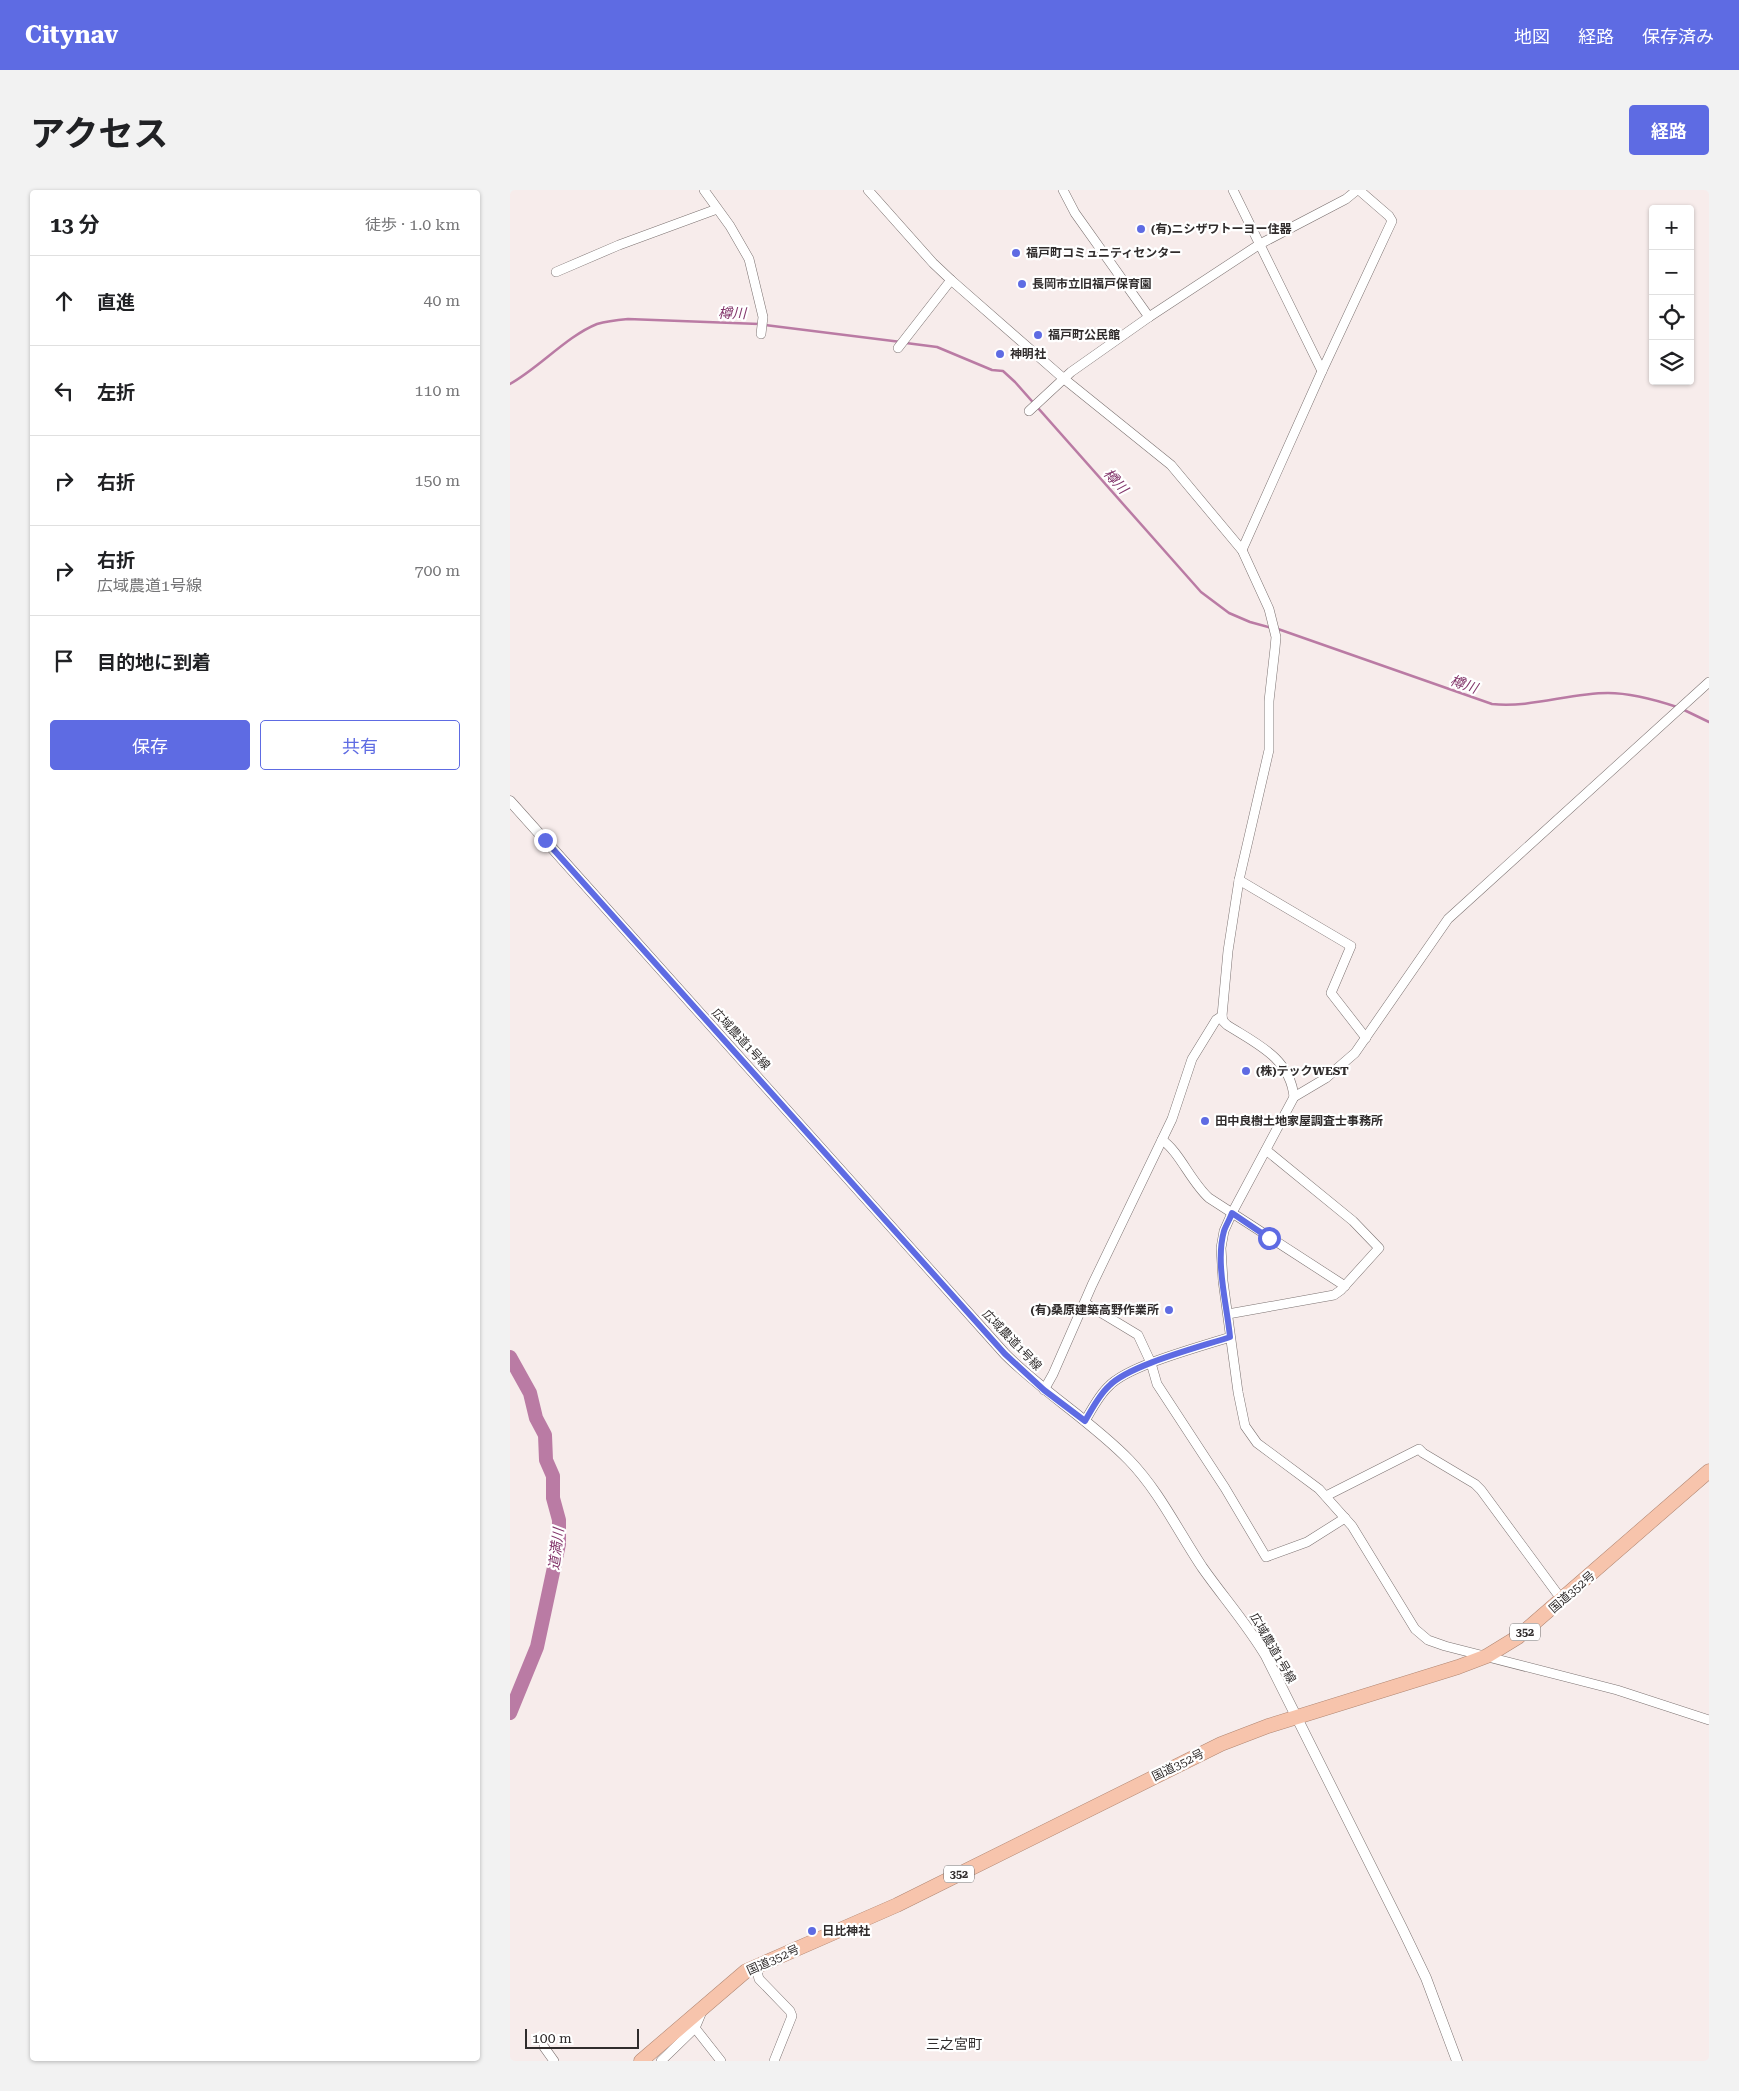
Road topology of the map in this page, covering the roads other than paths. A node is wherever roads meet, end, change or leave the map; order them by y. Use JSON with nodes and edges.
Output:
{"nodes":[{"id":1,"x":704,"y":190,"type":"edge"},
{"id":2,"x":868,"y":190,"type":"edge"},
{"id":3,"x":1063,"y":190,"type":"edge"},
{"id":4,"x":1233,"y":190,"type":"edge"},
{"id":5,"x":1358,"y":190,"type":"edge"},
{"id":6,"x":717,"y":209,"type":"junction"},
{"id":7,"x":1260,"y":244,"type":"junction"},
{"id":8,"x":556,"y":272,"type":"dead end"},
{"id":9,"x":951,"y":280,"type":"junction"},
{"id":10,"x":1149,"y":317,"type":"junction"},
{"id":11,"x":762,"y":331,"type":"dead end"},
{"id":12,"x":899,"y":346,"type":"dead end"},
{"id":13,"x":1322,"y":371,"type":"junction"},
{"id":14,"x":1063,"y":378,"type":"junction"},
{"id":15,"x":1028,"y":411,"type":"dead end"},
{"id":16,"x":1242,"y":550,"type":"junction"},
{"id":17,"x":1709,"y":682,"type":"edge"},
{"id":18,"x":510,"y":801,"type":"edge"},
{"id":19,"x":1239,"y":880,"type":"junction"},
{"id":20,"x":1222,"y":1016,"type":"junction"},
{"id":21,"x":1366,"y":1038,"type":"junction"},
{"id":22,"x":1294,"y":1097,"type":"junction"},
{"id":23,"x":1162,"y":1140,"type":"junction"},
{"id":24,"x":1266,"y":1150,"type":"junction"},
{"id":25,"x":1232,"y":1213,"type":"junction"},
{"id":26,"x":1345,"y":1286,"type":"junction"},
{"id":27,"x":1085,"y":1303,"type":"junction"},
{"id":28,"x":1228,"y":1314,"type":"junction"},
{"id":29,"x":1230,"y":1337,"type":"junction"},
{"id":30,"x":1151,"y":1363,"type":"junction"},
{"id":31,"x":1044,"y":1390,"type":"junction"},
{"id":32,"x":1085,"y":1421,"type":"junction"},
{"id":33,"x":1709,"y":1471,"type":"edge"},
{"id":34,"x":1326,"y":1496,"type":"junction"},
{"id":35,"x":1345,"y":1518,"type":"junction"},
{"id":36,"x":1562,"y":1600,"type":"junction"},
{"id":37,"x":1487,"y":1656,"type":"junction"},
{"id":38,"x":1297,"y":1718,"type":"junction"},
{"id":39,"x":1709,"y":1720,"type":"edge"},
{"id":40,"x":756,"y":1968,"type":"junction"},
{"id":41,"x":704,"y":2007,"type":"junction"},
{"id":42,"x":695,"y":2028,"type":"junction"},
{"id":43,"x":544,"y":2047,"type":"dead end"},
{"id":44,"x":554,"y":2061,"type":"edge"},
{"id":45,"x":641,"y":2061,"type":"edge"},
{"id":46,"x":662,"y":2061,"type":"edge"},
{"id":47,"x":721,"y":2061,"type":"edge"},
{"id":48,"x":774,"y":2061,"type":"edge"},
{"id":49,"x":1457,"y":2061,"type":"edge"}],
"edges":[{"from":1,"to":6,"type":"street"},
{"from":2,"to":9,"type":"street"},
{"from":3,"to":10,"type":"street"},
{"from":4,"to":7,"type":"street"},
{"from":5,"to":7,"type":"street"},
{"from":5,"to":13,"type":"street"},
{"from":6,"to":8,"type":"street"},
{"from":6,"to":11,"type":"street"},
{"from":7,"to":10,"type":"street"},
{"from":7,"to":13,"type":"street"},
{"from":9,"to":12,"type":"street"},
{"from":9,"to":14,"type":"street"},
{"from":10,"to":14,"type":"street"},
{"from":13,"to":16,"type":"street"},
{"from":14,"to":15,"type":"street"},
{"from":14,"to":16,"type":"street"},
{"from":16,"to":19,"type":"street"},
{"from":17,"to":21,"type":"street"},
{"from":18,"to":31,"type":"street","name":"広域農道1号線"},
{"from":19,"to":20,"type":"street"},
{"from":19,"to":21,"type":"street"},
{"from":20,"to":22,"type":"street"},
{"from":20,"to":23,"type":"street"},
{"from":21,"to":22,"type":"street"},
{"from":22,"to":24,"type":"street"},
{"from":23,"to":25,"type":"street"},
{"from":23,"to":27,"type":"street"},
{"from":24,"to":25,"type":"street"},
{"from":24,"to":26,"type":"street"},
{"from":25,"to":26,"type":"street"},
{"from":25,"to":28,"type":"street"},
{"from":26,"to":28,"type":"street"},
{"from":27,"to":30,"type":"street"},
{"from":27,"to":31,"type":"street"},
{"from":28,"to":29,"type":"street"},
{"from":29,"to":30,"type":"street"},
{"from":29,"to":34,"type":"street"},
{"from":30,"to":32,"type":"street"},
{"from":30,"to":35,"type":"street"},
{"from":31,"to":32,"type":"street","name":"広域農道1号線"},
{"from":32,"to":38,"type":"street","name":"広域農道1号線"},
{"from":33,"to":36,"type":"highway","name":"国道352号","number":"352"},
{"from":34,"to":35,"type":"street"},
{"from":34,"to":36,"type":"street"},
{"from":35,"to":37,"type":"street"},
{"from":36,"to":37,"type":"highway","name":"国道352号","number":"352"},
{"from":37,"to":38,"type":"highway","name":"国道352号","number":"352"},
{"from":37,"to":39,"type":"street"},
{"from":38,"to":40,"type":"highway","name":"国道352号","number":"352"},
{"from":38,"to":49,"type":"street","name":"広域農道1号線"},
{"from":40,"to":41,"type":"highway","name":"国道352号","number":"352"},
{"from":40,"to":48,"type":"street"},
{"from":41,"to":42,"type":"street"},
{"from":41,"to":45,"type":"highway","name":"国道352号","number":"352"},
{"from":42,"to":46,"type":"street"},
{"from":42,"to":47,"type":"street"},
{"from":43,"to":44,"type":"street"}]}
